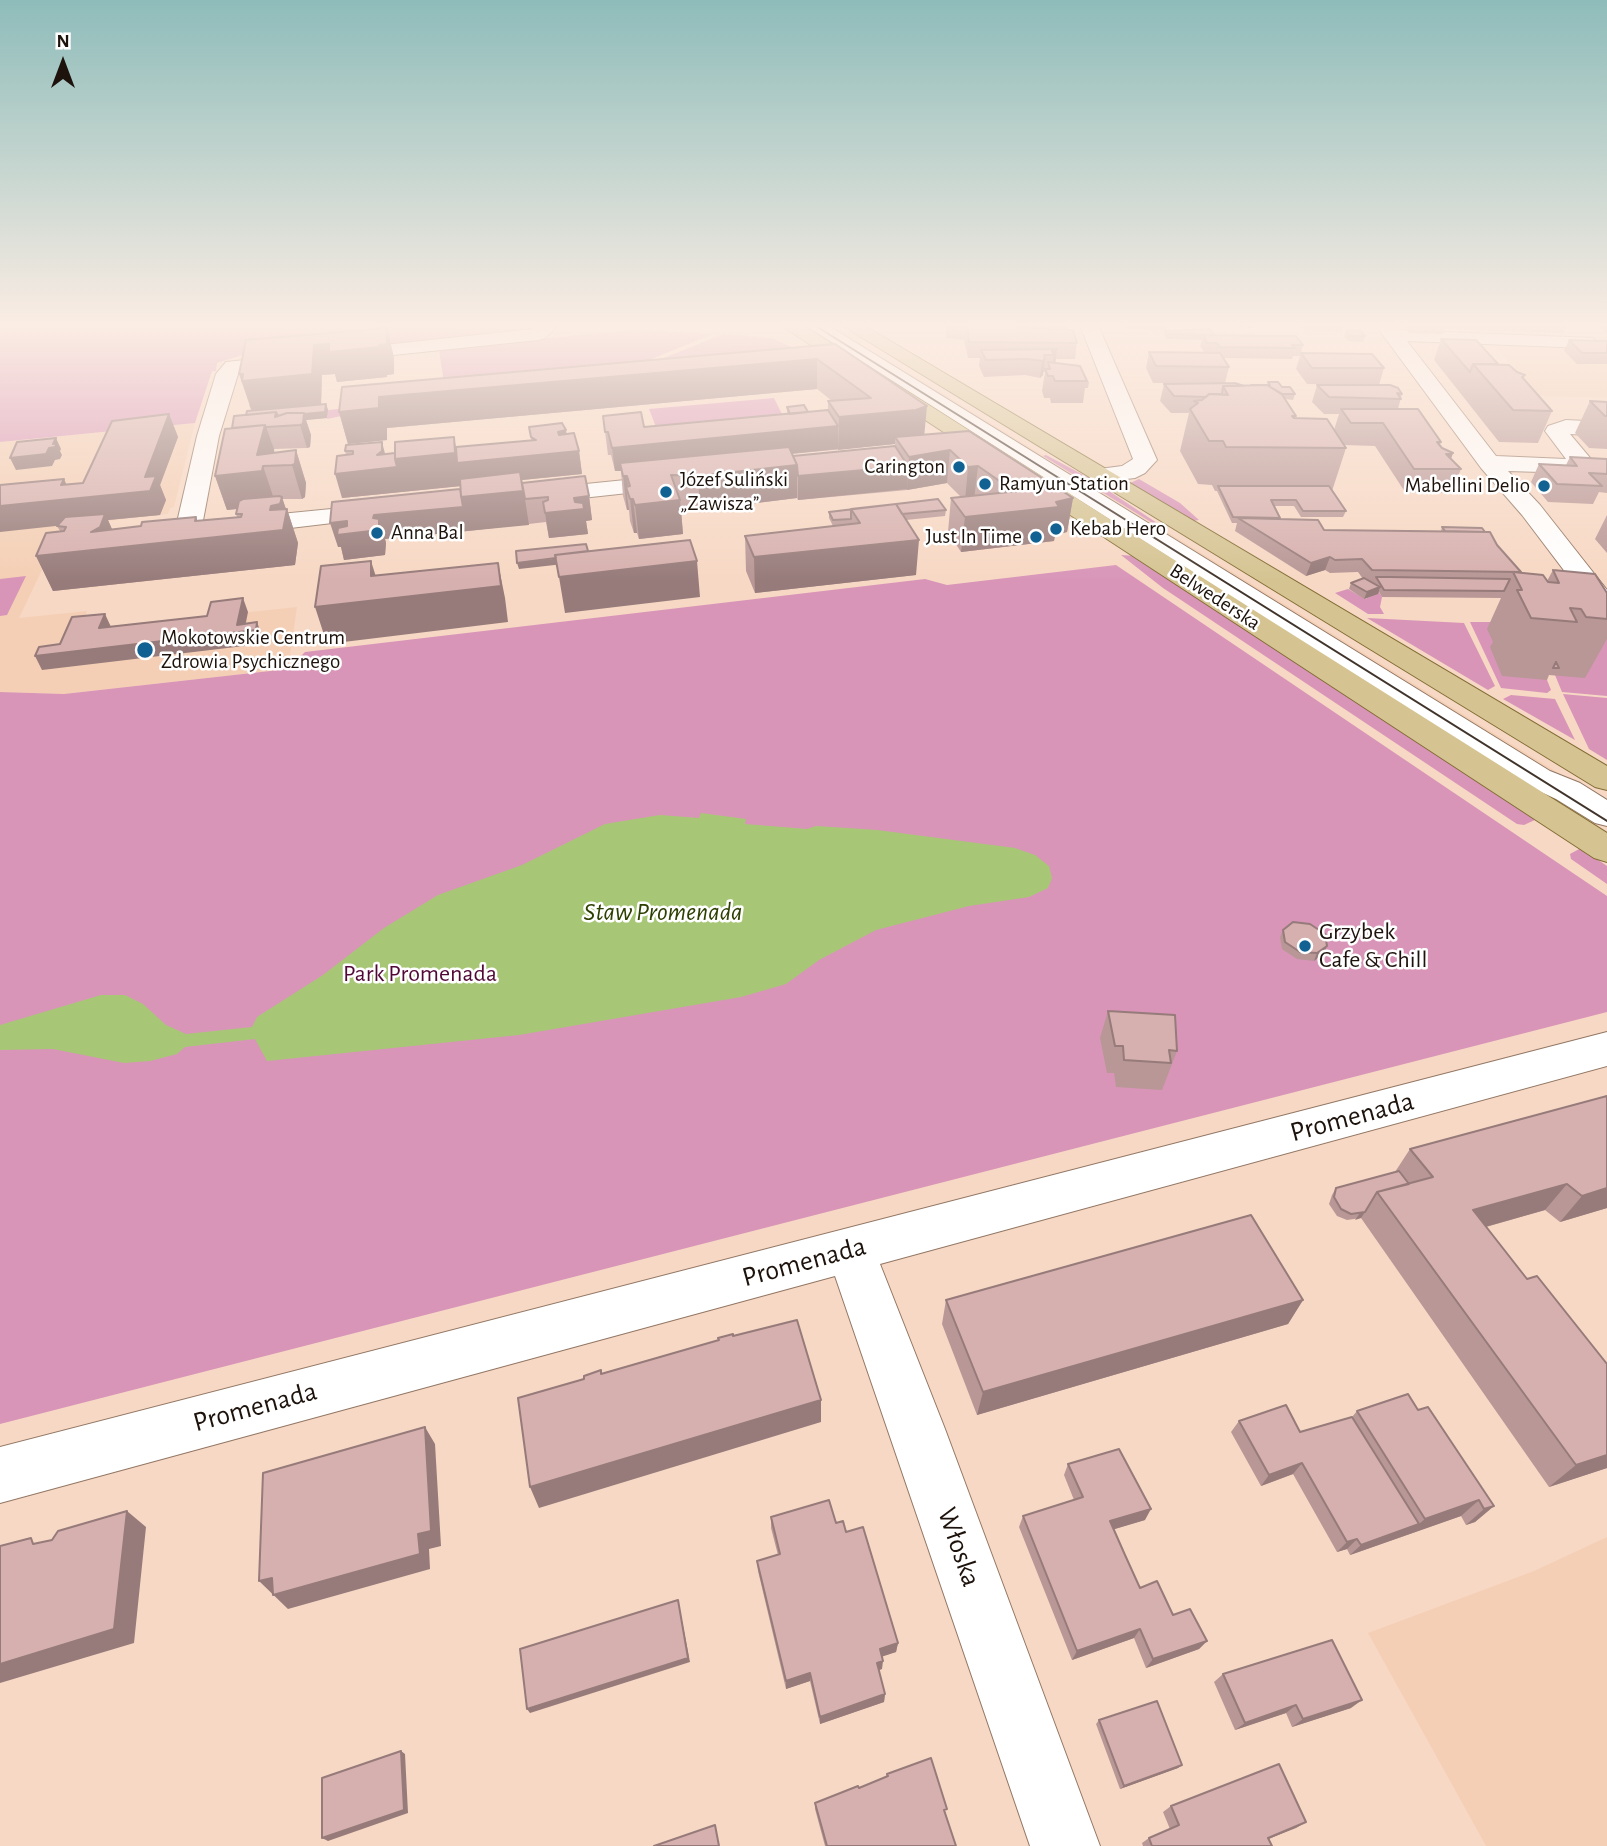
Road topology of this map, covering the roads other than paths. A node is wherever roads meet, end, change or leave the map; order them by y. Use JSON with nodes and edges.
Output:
{"nodes":[{"id":1,"x":216,"y":409,"type":"edge"},
{"id":2,"x":919,"y":409,"type":"edge"},
{"id":3,"x":948,"y":409,"type":"edge"},
{"id":4,"x":990,"y":409,"type":"edge"},
{"id":5,"x":1124,"y":409,"type":"edge"},
{"id":6,"x":1448,"y":409,"type":"edge"},
{"id":7,"x":1607,"y":429,"type":"edge"},
{"id":8,"x":983,"y":451,"type":"junction"},
{"id":9,"x":951,"y":454,"type":"edge"},
{"id":10,"x":1489,"y":463,"type":"junction"},
{"id":11,"x":1596,"y":467,"type":"edge"},
{"id":12,"x":1100,"y":475,"type":"junction"},
{"id":13,"x":695,"y":480,"type":"edge"},
{"id":14,"x":520,"y":498,"type":"edge"},
{"id":15,"x":411,"y":508,"type":"edge"},
{"id":16,"x":188,"y":531,"type":"junction"},
{"id":17,"x":162,"y":534,"type":"edge"},
{"id":18,"x":1607,"y":608,"type":"edge"},
{"id":19,"x":1466,"y":695,"type":"junction"},
{"id":20,"x":1607,"y":780,"type":"edge"},
{"id":21,"x":1568,"y":791,"type":"junction"},
{"id":22,"x":1607,"y":815,"type":"edge"},
{"id":23,"x":1607,"y":850,"type":"edge"},
{"id":24,"x":1607,"y":1049,"type":"edge"},
{"id":25,"x":850,"y":1250,"type":"junction"},
{"id":26,"x":0,"y":1475,"type":"edge"},
{"id":27,"x":1065,"y":1846,"type":"edge"}],
"edges":[{"from":1,"to":16,"type":"street"},
{"from":2,"to":8,"type":"main road","name":"Belwederska"},
{"from":3,"to":21,"type":"street"},
{"from":4,"to":12,"type":"main road","name":"Belwederska"},
{"from":5,"to":12,"type":"street"},
{"from":6,"to":10,"type":"street"},
{"from":7,"to":11,"type":"street"},
{"from":8,"to":9,"type":"street"},
{"from":8,"to":23,"type":"main road","name":"Belwederska"},
{"from":10,"to":11,"type":"street"},
{"from":10,"to":18,"type":"street"},
{"from":12,"to":19,"type":"main road","name":"Belwederska"},
{"from":13,"to":14,"type":"street"},
{"from":15,"to":16,"type":"street"},
{"from":16,"to":17,"type":"street"},
{"from":19,"to":20,"type":"main road","name":"Belwederska"},
{"from":19,"to":21,"type":"street"},
{"from":21,"to":22,"type":"street"},
{"from":24,"to":25,"type":"street","name":"Promenada"},
{"from":25,"to":26,"type":"street","name":"Promenada"},
{"from":25,"to":27,"type":"street","name":"Włoska"}]}
